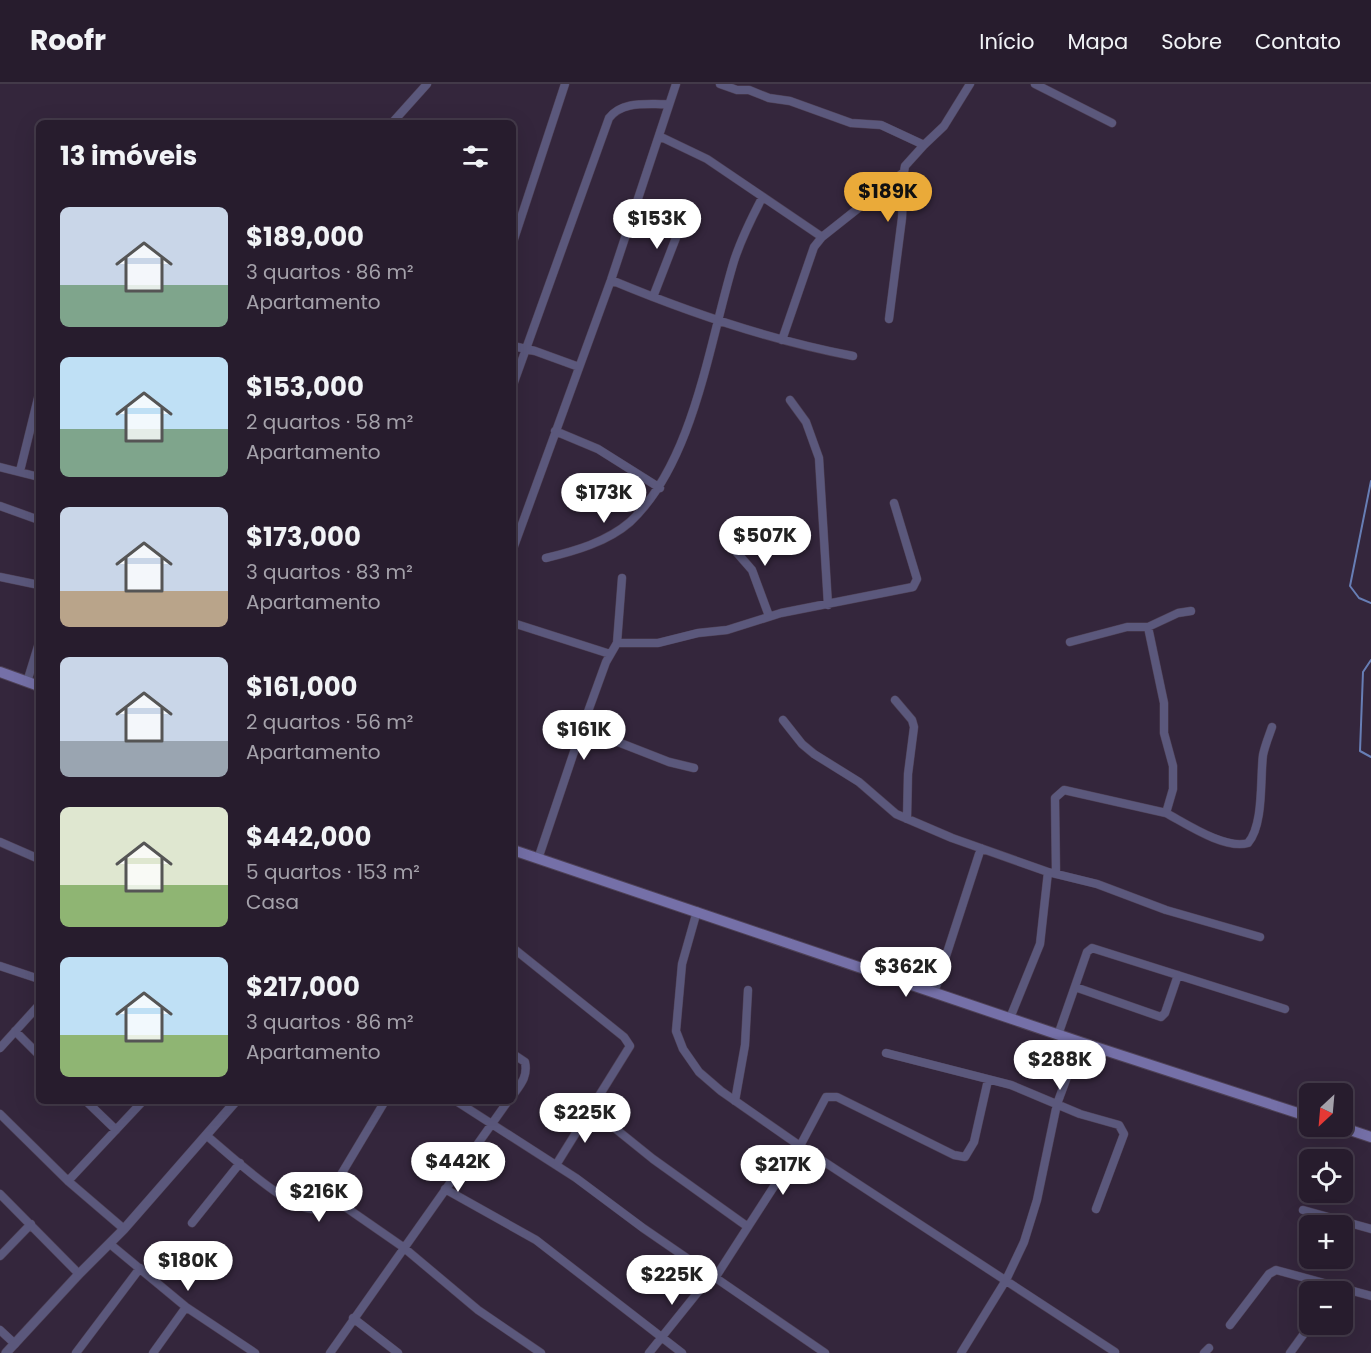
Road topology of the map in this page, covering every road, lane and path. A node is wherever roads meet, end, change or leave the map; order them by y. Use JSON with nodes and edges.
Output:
{"nodes":[{"id":1,"x":427,"y":84,"type":"edge"},
{"id":2,"x":565,"y":84,"type":"edge"},
{"id":3,"x":676,"y":84,"type":"edge"},
{"id":4,"x":720,"y":84,"type":"edge"},
{"id":5,"x":970,"y":84,"type":"edge"},
{"id":6,"x":1035,"y":84,"type":"edge"},
{"id":7,"x":669,"y":104,"type":"junction"},
{"id":8,"x":395,"y":120,"type":"edge"},
{"id":9,"x":1112,"y":123,"type":"dead end"},
{"id":10,"x":659,"y":136,"type":"junction"},
{"id":11,"x":924,"y":145,"type":"junction"},
{"id":12,"x":904,"y":172,"type":"junction"},
{"id":13,"x":762,"y":198,"type":"junction"},
{"id":14,"x":686,"y":212,"type":"dead end"},
{"id":15,"x":516,"y":230,"type":"edge"},
{"id":16,"x":822,"y":237,"type":"junction"},
{"id":17,"x":611,"y":280,"type":"junction"},
{"id":18,"x":653,"y":297,"type":"junction"},
{"id":19,"x":889,"y":319,"type":"dead end"},
{"id":20,"x":718,"y":322,"type":"junction"},
{"id":21,"x":782,"y":340,"type":"junction"},
{"id":22,"x":516,"y":347,"type":"edge"},
{"id":23,"x":527,"y":349,"type":"junction"},
{"id":24,"x":854,"y":356,"type":"dead end"},
{"id":25,"x":579,"y":367,"type":"junction"},
{"id":26,"x":516,"y":377,"type":"edge"},
{"id":27,"x":790,"y":400,"type":"dead end"},
{"id":28,"x":36,"y":406,"type":"edge"},
{"id":29,"x":555,"y":431,"type":"junction"},
{"id":30,"x":0,"y":467,"type":"edge"},
{"id":31,"x":20,"y":471,"type":"junction"},
{"id":32,"x":36,"y":476,"type":"edge"},
{"id":33,"x":660,"y":488,"type":"junction"},
{"id":34,"x":894,"y":502,"type":"dead end"},
{"id":35,"x":0,"y":506,"type":"edge"},
{"id":36,"x":36,"y":519,"type":"edge"},
{"id":37,"x":724,"y":538,"type":"dead end"},
{"id":38,"x":516,"y":541,"type":"edge"},
{"id":39,"x":546,"y":558,"type":"dead end"},
{"id":40,"x":0,"y":577,"type":"edge"},
{"id":41,"x":622,"y":578,"type":"dead end"},
{"id":42,"x":36,"y":584,"type":"edge"},
{"id":43,"x":828,"y":605,"type":"junction"},
{"id":44,"x":1191,"y":611,"type":"dead end"},
{"id":45,"x":769,"y":616,"type":"junction"},
{"id":46,"x":516,"y":624,"type":"edge"},
{"id":47,"x":1148,"y":627,"type":"junction"},
{"id":48,"x":1070,"y":642,"type":"dead end"},
{"id":49,"x":617,"y":643,"type":"junction"},
{"id":50,"x":36,"y":653,"type":"edge"},
{"id":51,"x":610,"y":654,"type":"junction"},
{"id":52,"x":0,"y":672,"type":"edge"},
{"id":53,"x":27,"y":682,"type":"junction"},
{"id":54,"x":36,"y":685,"type":"edge"},
{"id":55,"x":895,"y":700,"type":"dead end"},
{"id":56,"x":783,"y":720,"type":"dead end"},
{"id":57,"x":1272,"y":727,"type":"dead end"},
{"id":58,"x":582,"y":728,"type":"junction"},
{"id":59,"x":694,"y":768,"type":"dead end"},
{"id":60,"x":1166,"y":813,"type":"junction"},
{"id":61,"x":907,"y":819,"type":"junction"},
{"id":62,"x":0,"y":842,"type":"edge"},
{"id":63,"x":981,"y":848,"type":"junction"},
{"id":64,"x":516,"y":851,"type":"edge"},
{"id":65,"x":36,"y":858,"type":"edge"},
{"id":66,"x":538,"y":859,"type":"junction"},
{"id":67,"x":1052,"y":873,"type":"junction"},
{"id":68,"x":697,"y":911,"type":"junction"},
{"id":69,"x":1260,"y":937,"type":"dead end"},
{"id":70,"x":516,"y":950,"type":"edge"},
{"id":71,"x":0,"y":966,"type":"edge"},
{"id":72,"x":1178,"y":975,"type":"junction"},
{"id":73,"x":36,"y":978,"type":"edge"},
{"id":74,"x":1075,"y":987,"type":"junction"},
{"id":75,"x":748,"y":990,"type":"dead end"},
{"id":76,"x":934,"y":993,"type":"junction"},
{"id":77,"x":36,"y":1008,"type":"edge"},
{"id":78,"x":1285,"y":1009,"type":"dead end"},
{"id":79,"x":1010,"y":1018,"type":"junction"},
{"id":80,"x":15,"y":1031,"type":"junction"},
{"id":81,"x":1058,"y":1035,"type":"junction"},
{"id":82,"x":1080,"y":1042,"type":"junction"},
{"id":83,"x":0,"y":1048,"type":"edge"},
{"id":84,"x":36,"y":1052,"type":"edge"},
{"id":85,"x":886,"y":1053,"type":"dead end"},
{"id":86,"x":516,"y":1056,"type":"edge"},
{"id":87,"x":988,"y":1080,"type":"junction"},
{"id":88,"x":516,"y":1091,"type":"edge"},
{"id":89,"x":735,"y":1101,"type":"junction"},
{"id":90,"x":90,"y":1104,"type":"edge"},
{"id":91,"x":140,"y":1104,"type":"edge"},
{"id":92,"x":234,"y":1104,"type":"edge"},
{"id":93,"x":383,"y":1104,"type":"edge"},
{"id":94,"x":461,"y":1104,"type":"edge"},
{"id":95,"x":506,"y":1104,"type":"edge"},
{"id":96,"x":1057,"y":1104,"type":"junction"},
{"id":97,"x":591,"y":1109,"type":"junction"},
{"id":98,"x":1299,"y":1113,"type":"edge"},
{"id":99,"x":0,"y":1114,"type":"edge"},
{"id":100,"x":492,"y":1124,"type":"junction"},
{"id":101,"x":116,"y":1130,"type":"junction"},
{"id":102,"x":1353,"y":1131,"type":"edge"},
{"id":103,"x":207,"y":1136,"type":"junction"},
{"id":104,"x":1371,"y":1137,"type":"edge"},
{"id":105,"x":800,"y":1146,"type":"junction"},
{"id":106,"x":425,"y":1154,"type":"dead end"},
{"id":107,"x":240,"y":1163,"type":"junction"},
{"id":108,"x":556,"y":1165,"type":"junction"},
{"id":109,"x":455,"y":1175,"type":"junction"},
{"id":110,"x":68,"y":1181,"type":"junction"},
{"id":111,"x":445,"y":1189,"type":"junction"},
{"id":112,"x":0,"y":1194,"type":"edge"},
{"id":113,"x":328,"y":1195,"type":"junction"},
{"id":114,"x":1096,"y":1209,"type":"dead end"},
{"id":115,"x":1303,"y":1210,"type":"dead end"},
{"id":116,"x":192,"y":1223,"type":"dead end"},
{"id":117,"x":31,"y":1224,"type":"junction"},
{"id":118,"x":748,"y":1227,"type":"junction"},
{"id":119,"x":124,"y":1229,"type":"junction"},
{"id":120,"x":1371,"y":1229,"type":"edge"},
{"id":121,"x":110,"y":1244,"type":"junction"},
{"id":122,"x":403,"y":1247,"type":"junction"},
{"id":123,"x":0,"y":1256,"type":"edge"},
{"id":124,"x":140,"y":1268,"type":"junction"},
{"id":125,"x":79,"y":1274,"type":"junction"},
{"id":126,"x":715,"y":1278,"type":"junction"},
{"id":127,"x":1006,"y":1280,"type":"junction"},
{"id":128,"x":1310,"y":1281,"type":"edge"},
{"id":129,"x":1353,"y":1292,"type":"edge"},
{"id":130,"x":1371,"y":1296,"type":"edge"},
{"id":131,"x":186,"y":1307,"type":"junction"},
{"id":132,"x":353,"y":1318,"type":"junction"},
{"id":133,"x":1230,"y":1325,"type":"dead end"},
{"id":134,"x":0,"y":1330,"type":"edge"},
{"id":135,"x":1303,"y":1335,"type":"edge"},
{"id":136,"x":659,"y":1337,"type":"junction"},
{"id":137,"x":15,"y":1344,"type":"junction"},
{"id":138,"x":244,"y":1345,"type":"junction"},
{"id":139,"x":1115,"y":1352,"type":"edge"},
{"id":140,"x":6,"y":1353,"type":"edge"},
{"id":141,"x":76,"y":1353,"type":"edge"},
{"id":142,"x":153,"y":1353,"type":"edge"},
{"id":143,"x":238,"y":1353,"type":"edge"},
{"id":144,"x":255,"y":1353,"type":"edge"},
{"id":145,"x":330,"y":1353,"type":"edge"},
{"id":146,"x":398,"y":1353,"type":"edge"},
{"id":147,"x":541,"y":1353,"type":"edge"},
{"id":148,"x":649,"y":1353,"type":"edge"},
{"id":149,"x":682,"y":1353,"type":"edge"},
{"id":150,"x":825,"y":1353,"type":"edge"},
{"id":151,"x":961,"y":1353,"type":"edge"},
{"id":152,"x":1290,"y":1353,"type":"edge"}],
"edges":[{"from":1,"to":8,"type":"street"},
{"from":2,"to":15,"type":"street"},
{"from":3,"to":7,"type":"street"},
{"from":4,"to":11,"type":"street"},
{"from":5,"to":11,"type":"street"},
{"from":6,"to":9,"type":"street"},
{"from":7,"to":10,"type":"street"},
{"from":7,"to":23,"type":"street"},
{"from":10,"to":13,"type":"street"},
{"from":10,"to":17,"type":"street"},
{"from":11,"to":12,"type":"street"},
{"from":12,"to":16,"type":"street"},
{"from":12,"to":19,"type":"street"},
{"from":13,"to":16,"type":"street"},
{"from":13,"to":20,"type":"street"},
{"from":14,"to":18,"type":"street"},
{"from":16,"to":21,"type":"street"},
{"from":17,"to":18,"type":"street"},
{"from":17,"to":25,"type":"street"},
{"from":18,"to":20,"type":"street"},
{"from":20,"to":21,"type":"street"},
{"from":20,"to":33,"type":"street"},
{"from":21,"to":24,"type":"street"},
{"from":22,"to":23,"type":"street"},
{"from":23,"to":25,"type":"street"},
{"from":23,"to":26,"type":"street"},
{"from":25,"to":29,"type":"street"},
{"from":27,"to":43,"type":"street"},
{"from":28,"to":31,"type":"street"},
{"from":29,"to":33,"type":"street"},
{"from":29,"to":38,"type":"street"},
{"from":30,"to":31,"type":"street"},
{"from":31,"to":32,"type":"street"},
{"from":33,"to":39,"type":"street"},
{"from":34,"to":43,"type":"street"},
{"from":35,"to":36,"type":"street"},
{"from":37,"to":45,"type":"street"},
{"from":40,"to":42,"type":"street"},
{"from":41,"to":49,"type":"street"},
{"from":43,"to":45,"type":"street"},
{"from":44,"to":47,"type":"street"},
{"from":45,"to":49,"type":"street"},
{"from":46,"to":51,"type":"street"},
{"from":47,"to":48,"type":"street"},
{"from":47,"to":60,"type":"street"},
{"from":49,"to":51,"type":"street"},
{"from":50,"to":53,"type":"street"},
{"from":51,"to":58,"type":"street"},
{"from":52,"to":53,"type":"main road"},
{"from":53,"to":54,"type":"main road"},
{"from":55,"to":61,"type":"street"},
{"from":56,"to":61,"type":"street"},
{"from":57,"to":60,"type":"street"},
{"from":58,"to":59,"type":"street"},
{"from":58,"to":66,"type":"street"},
{"from":60,"to":67,"type":"street"},
{"from":61,"to":63,"type":"street"},
{"from":62,"to":65,"type":"street"},
{"from":63,"to":67,"type":"street"},
{"from":63,"to":76,"type":"street"},
{"from":64,"to":66,"type":"main road"},
{"from":66,"to":68,"type":"main road"},
{"from":67,"to":69,"type":"street"},
{"from":67,"to":79,"type":"street"},
{"from":68,"to":76,"type":"main road"},
{"from":68,"to":89,"type":"street"},
{"from":70,"to":97,"type":"street"},
{"from":71,"to":73,"type":"street"},
{"from":72,"to":74,"type":"street"},
{"from":72,"to":74,"type":"street"},
{"from":72,"to":78,"type":"street"},
{"from":74,"to":81,"type":"street"},
{"from":75,"to":89,"type":"street"},
{"from":76,"to":79,"type":"main road"},
{"from":77,"to":80,"type":"street"},
{"from":79,"to":81,"type":"main road"},
{"from":80,"to":83,"type":"street"},
{"from":80,"to":84,"type":"street"},
{"from":81,"to":82,"type":"main road"},
{"from":82,"to":96,"type":"street"},
{"from":82,"to":98,"type":"main road"},
{"from":85,"to":87,"type":"street"},
{"from":86,"to":88,"type":"street"},
{"from":87,"to":96,"type":"street"},
{"from":87,"to":105,"type":"street"},
{"from":89,"to":105,"type":"street"},
{"from":90,"to":101,"type":"street"},
{"from":91,"to":101,"type":"street"},
{"from":92,"to":103,"type":"street"},
{"from":93,"to":113,"type":"street"},
{"from":94,"to":100,"type":"street"},
{"from":95,"to":100,"type":"street"},
{"from":96,"to":114,"type":"street"},
{"from":96,"to":127,"type":"street"},
{"from":97,"to":108,"type":"street"},
{"from":97,"to":118,"type":"street"},
{"from":99,"to":110,"type":"street"},
{"from":100,"to":108,"type":"street"},
{"from":100,"to":109,"type":"street"},
{"from":101,"to":110,"type":"street"},
{"from":102,"to":104,"type":"main road"},
{"from":103,"to":107,"type":"street"},
{"from":103,"to":119,"type":"street"},
{"from":105,"to":118,"type":"street"},
{"from":105,"to":127,"type":"street"},
{"from":106,"to":109,"type":"street"},
{"from":107,"to":113,"type":"street"},
{"from":107,"to":116,"type":"street"},
{"from":108,"to":126,"type":"street"},
{"from":109,"to":111,"type":"street"},
{"from":110,"to":119,"type":"street"},
{"from":111,"to":122,"type":"street"},
{"from":111,"to":136,"type":"street"},
{"from":112,"to":117,"type":"street"},
{"from":113,"to":122,"type":"street"},
{"from":115,"to":120,"type":"street"},
{"from":117,"to":123,"type":"street"},
{"from":117,"to":125,"type":"street"},
{"from":118,"to":126,"type":"street"},
{"from":119,"to":121,"type":"street"},
{"from":121,"to":124,"type":"street"},
{"from":121,"to":125,"type":"street"},
{"from":122,"to":132,"type":"street"},
{"from":122,"to":147,"type":"street"},
{"from":124,"to":131,"type":"street"},
{"from":124,"to":141,"type":"street"},
{"from":125,"to":137,"type":"street"},
{"from":126,"to":136,"type":"street"},
{"from":126,"to":150,"type":"street"},
{"from":127,"to":139,"type":"street"},
{"from":127,"to":151,"type":"street"},
{"from":128,"to":133,"type":"street"},
{"from":129,"to":130,"type":"street"},
{"from":131,"to":138,"type":"street"},
{"from":131,"to":142,"type":"street"},
{"from":132,"to":145,"type":"street"},
{"from":132,"to":146,"type":"street"},
{"from":134,"to":137,"type":"street"},
{"from":135,"to":152,"type":"street"},
{"from":136,"to":148,"type":"street"},
{"from":136,"to":149,"type":"street"},
{"from":137,"to":140,"type":"street"},
{"from":138,"to":143,"type":"street"},
{"from":138,"to":144,"type":"street"}]}
